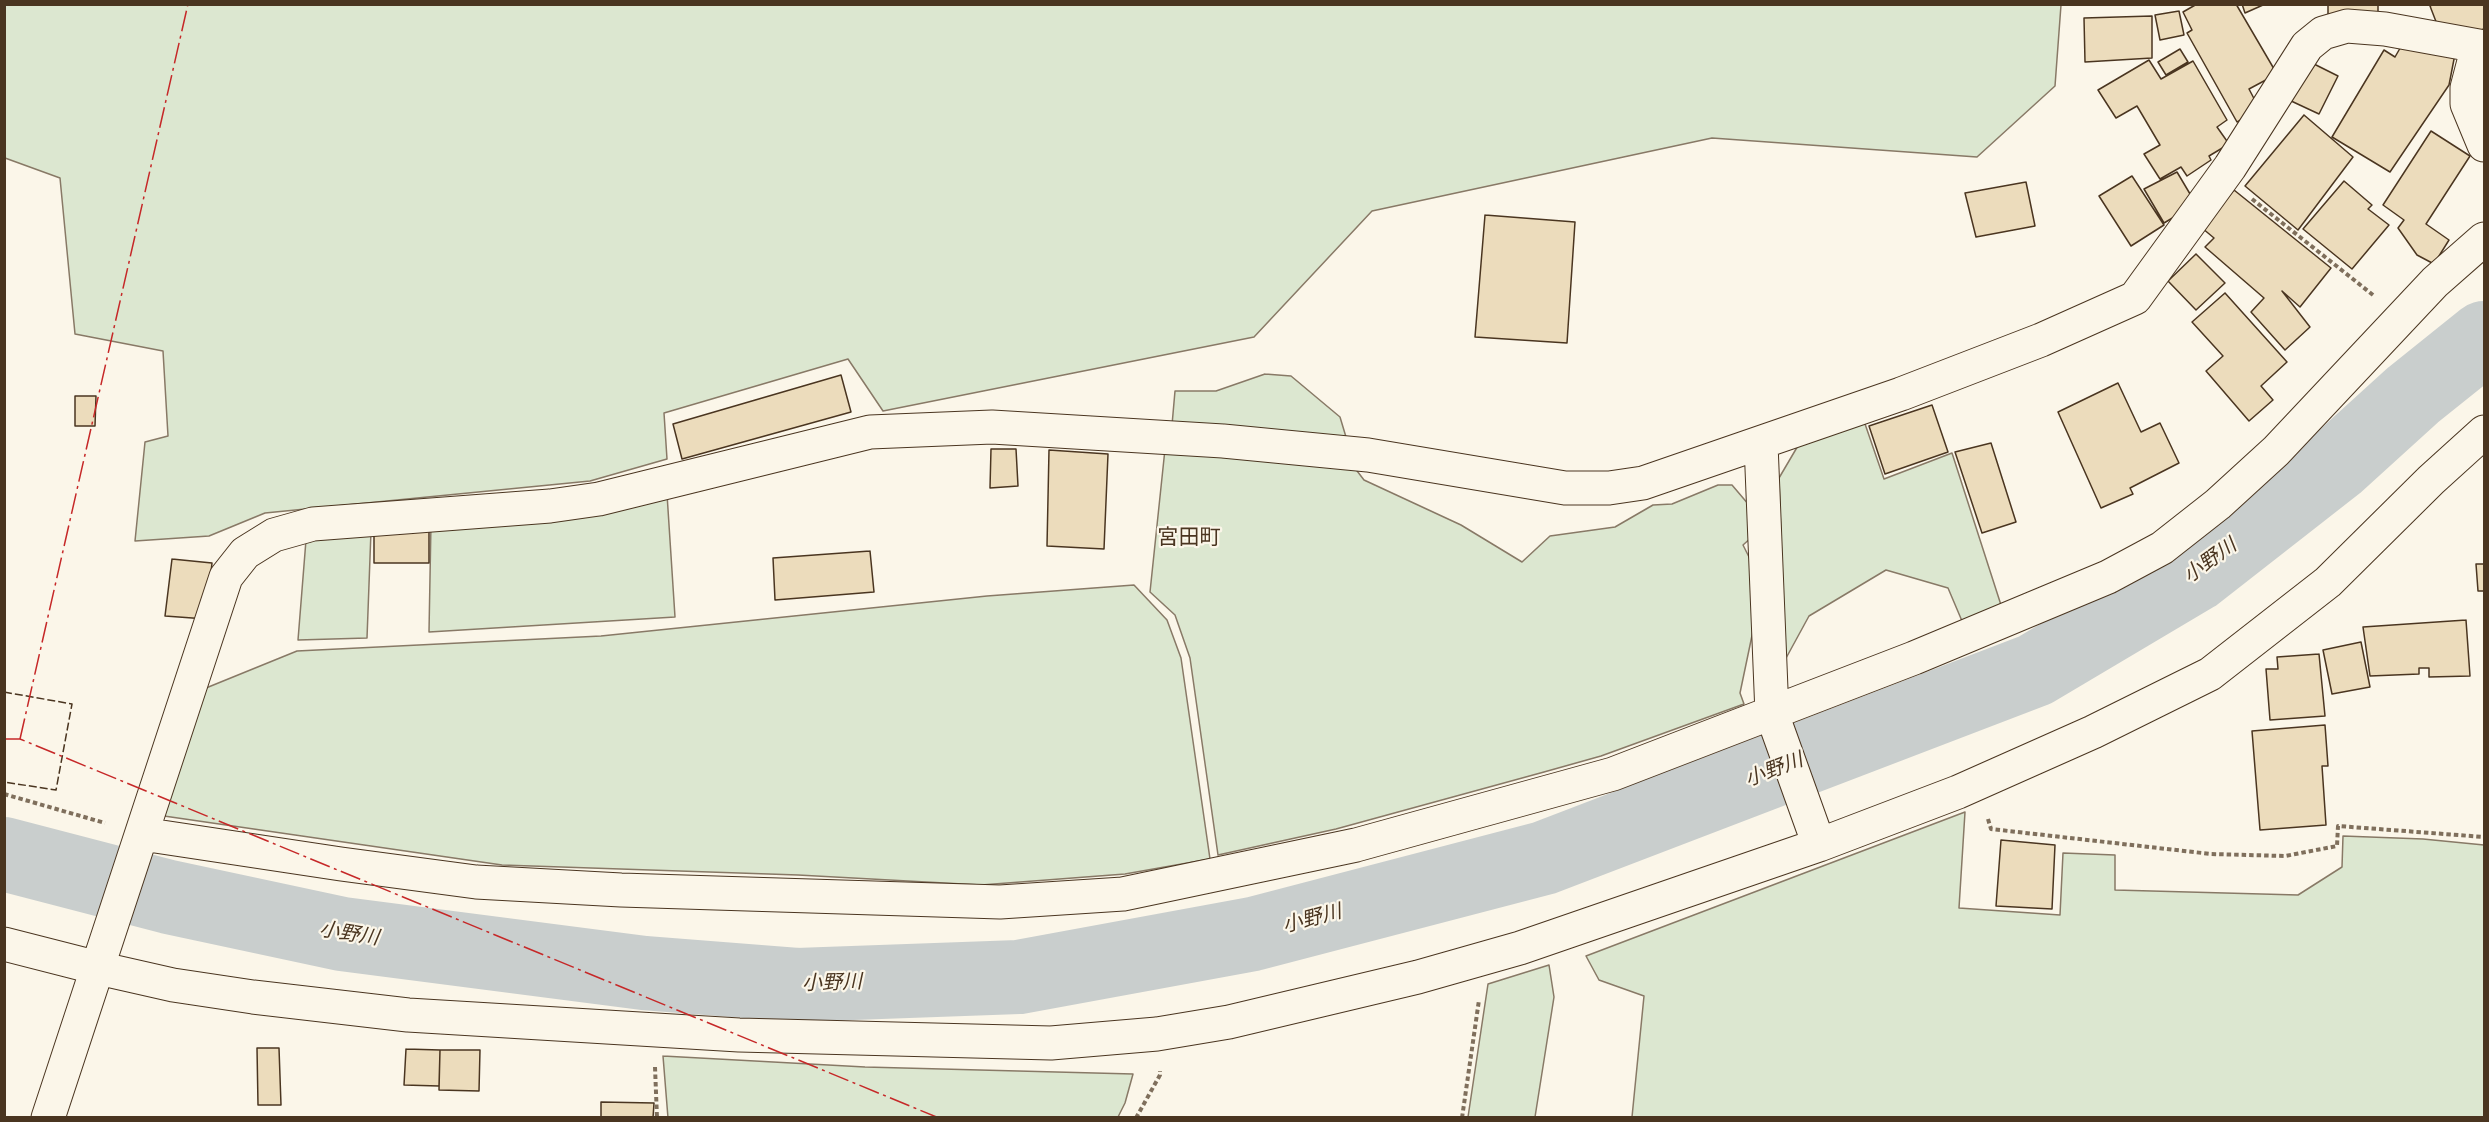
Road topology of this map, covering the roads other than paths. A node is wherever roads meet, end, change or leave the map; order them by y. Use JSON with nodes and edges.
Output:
{"nodes":[{"id":1,"x":2481,"y":47,"type":"edge"},
{"id":2,"x":2484,"y":145,"type":"edge"},
{"id":3,"x":2484,"y":239,"type":"edge"},
{"id":4,"x":2484,"y":432,"type":"edge"},
{"id":5,"x":1761,"y":444,"type":"junction"},
{"id":6,"x":1774,"y":720,"type":"junction"},
{"id":7,"x":1814,"y":835,"type":"junction"},
{"id":8,"x":140,"y":840,"type":"junction"},
{"id":9,"x":4,"y":944,"type":"edge"},
{"id":10,"x":98,"y":968,"type":"junction"},
{"id":11,"x":48,"y":1118,"type":"edge"}],
"edges":[{"from":1,"to":2,"type":"street"},
{"from":1,"to":5,"type":"street"},
{"from":3,"to":6,"type":"street"},
{"from":4,"to":7,"type":"street"},
{"from":5,"to":6,"type":"street"},
{"from":5,"to":8,"type":"street"},
{"from":6,"to":7,"type":"street"},
{"from":6,"to":8,"type":"street"},
{"from":7,"to":10,"type":"street"},
{"from":8,"to":10,"type":"street"},
{"from":9,"to":10,"type":"street"},
{"from":10,"to":11,"type":"street"}]}
